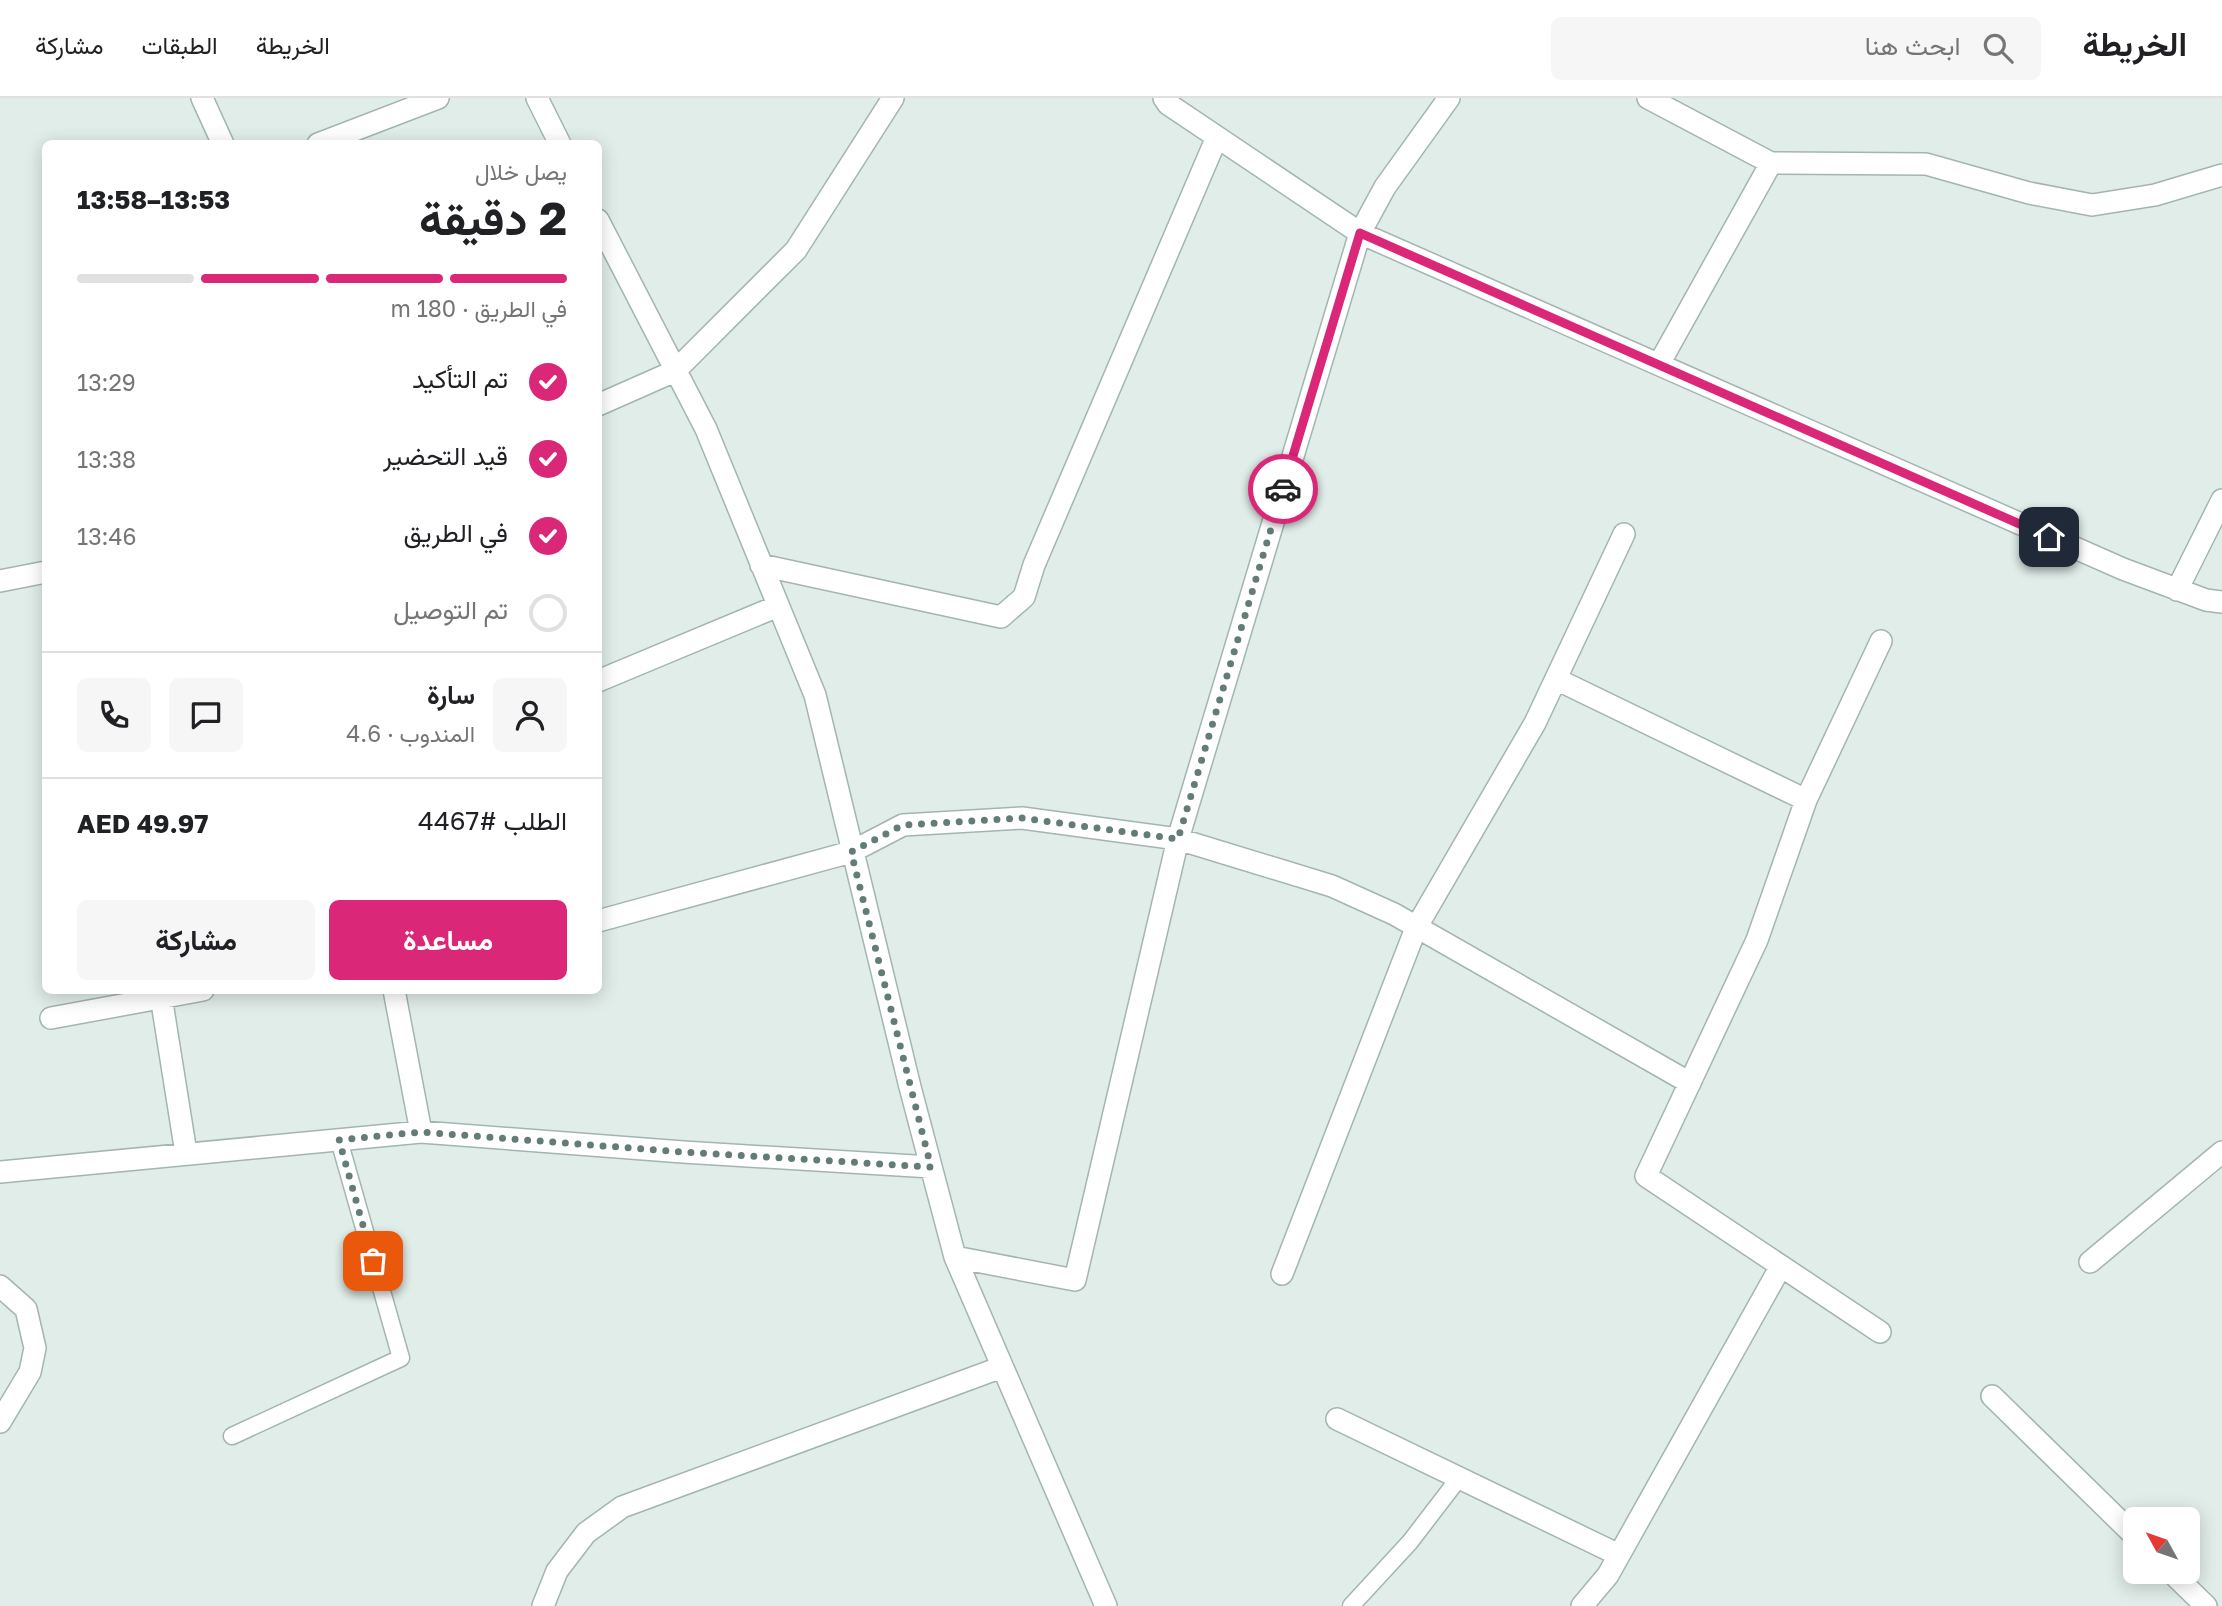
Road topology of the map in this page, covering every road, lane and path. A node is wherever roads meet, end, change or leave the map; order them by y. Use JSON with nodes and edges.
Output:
{"nodes":[{"id":1,"x":202,"y":98,"type":"edge"},
{"id":2,"x":438,"y":98,"type":"edge"},
{"id":3,"x":537,"y":98,"type":"edge"},
{"id":4,"x":893,"y":98,"type":"edge"},
{"id":5,"x":1164,"y":98,"type":"edge"},
{"id":6,"x":1449,"y":98,"type":"edge"},
{"id":7,"x":1648,"y":98,"type":"edge"},
{"id":8,"x":1217,"y":137,"type":"junction"},
{"id":9,"x":221,"y":140,"type":"edge"},
{"id":10,"x":328,"y":140,"type":"edge"},
{"id":11,"x":558,"y":140,"type":"edge"},
{"id":12,"x":1771,"y":163,"type":"junction"},
{"id":13,"x":2222,"y":175,"type":"edge"},
{"id":14,"x":602,"y":228,"type":"edge"},
{"id":15,"x":1360,"y":233,"type":"junction"},
{"id":16,"x":1659,"y":364,"type":"junction"},
{"id":17,"x":675,"y":371,"type":"junction"},
{"id":18,"x":602,"y":403,"type":"edge"},
{"id":19,"x":2222,"y":500,"type":"edge"},
{"id":20,"x":1624,"y":534,"type":"dead end"},
{"id":21,"x":761,"y":565,"type":"junction"},
{"id":22,"x":42,"y":573,"type":"edge"},
{"id":23,"x":0,"y":581,"type":"edge"},
{"id":24,"x":2176,"y":590,"type":"junction"},
{"id":25,"x":2222,"y":602,"type":"edge"},
{"id":26,"x":778,"y":606,"type":"junction"},
{"id":27,"x":1881,"y":641,"type":"dead end"},
{"id":28,"x":602,"y":679,"type":"edge"},
{"id":29,"x":1556,"y":679,"type":"junction"},
{"id":30,"x":1806,"y":800,"type":"junction"},
{"id":31,"x":1178,"y":839,"type":"junction"},
{"id":32,"x":851,"y":852,"type":"junction"},
{"id":33,"x":602,"y":920,"type":"edge"},
{"id":34,"x":1416,"y":928,"type":"junction"},
{"id":35,"x":395,"y":994,"type":"edge"},
{"id":36,"x":160,"y":995,"type":"edge"},
{"id":37,"x":51,"y":1018,"type":"dead end"},
{"id":38,"x":1690,"y":1083,"type":"junction"},
{"id":39,"x":421,"y":1132,"type":"junction"},
{"id":40,"x":339,"y":1140,"type":"junction"},
{"id":41,"x":2222,"y":1152,"type":"edge"},
{"id":42,"x":186,"y":1153,"type":"junction"},
{"id":43,"x":931,"y":1167,"type":"junction"},
{"id":44,"x":0,"y":1172,"type":"edge"},
{"id":45,"x":955,"y":1256,"type":"junction"},
{"id":46,"x":2090,"y":1262,"type":"dead end"},
{"id":47,"x":1781,"y":1266,"type":"junction"},
{"id":48,"x":1282,"y":1274,"type":"dead end"},
{"id":49,"x":0,"y":1286,"type":"edge"},
{"id":50,"x":1880,"y":1332,"type":"dead end"},
{"id":51,"x":1002,"y":1367,"type":"junction"},
{"id":52,"x":1992,"y":1396,"type":"dead end"},
{"id":53,"x":1337,"y":1419,"type":"dead end"},
{"id":54,"x":0,"y":1422,"type":"edge"},
{"id":55,"x":232,"y":1436,"type":"dead end"},
{"id":56,"x":1458,"y":1478,"type":"junction"},
{"id":57,"x":2123,"y":1524,"type":"edge"},
{"id":58,"x":1619,"y":1555,"type":"junction"},
{"id":59,"x":2183,"y":1584,"type":"edge"},
{"id":60,"x":543,"y":1606,"type":"edge"},
{"id":61,"x":1106,"y":1606,"type":"edge"},
{"id":62,"x":1351,"y":1606,"type":"edge"},
{"id":63,"x":1582,"y":1606,"type":"edge"},
{"id":64,"x":2206,"y":1606,"type":"edge"}],
"edges":[{"from":1,"to":9,"type":"street"},
{"from":2,"to":10,"type":"street"},
{"from":3,"to":11,"type":"street"},
{"from":4,"to":17,"type":"street"},
{"from":5,"to":8,"type":"street"},
{"from":6,"to":15,"type":"street"},
{"from":7,"to":12,"type":"street"},
{"from":8,"to":15,"type":"street"},
{"from":8,"to":21,"type":"street"},
{"from":12,"to":13,"type":"street"},
{"from":12,"to":16,"type":"street"},
{"from":14,"to":17,"type":"street"},
{"from":15,"to":16,"type":"street"},
{"from":15,"to":31,"type":"street"},
{"from":16,"to":24,"type":"street"},
{"from":17,"to":18,"type":"street"},
{"from":17,"to":21,"type":"street"},
{"from":19,"to":24,"type":"street"},
{"from":20,"to":29,"type":"street"},
{"from":21,"to":26,"type":"street"},
{"from":22,"to":23,"type":"street"},
{"from":24,"to":25,"type":"street"},
{"from":26,"to":28,"type":"street"},
{"from":26,"to":32,"type":"street"},
{"from":27,"to":30,"type":"street"},
{"from":29,"to":30,"type":"street"},
{"from":29,"to":34,"type":"street"},
{"from":30,"to":38,"type":"street"},
{"from":31,"to":32,"type":"street"},
{"from":31,"to":34,"type":"street"},
{"from":31,"to":45,"type":"street"},
{"from":32,"to":33,"type":"street"},
{"from":32,"to":43,"type":"street"},
{"from":34,"to":38,"type":"street"},
{"from":34,"to":48,"type":"street"},
{"from":35,"to":39,"type":"street"},
{"from":36,"to":37,"type":"street"},
{"from":36,"to":42,"type":"street"},
{"from":38,"to":47,"type":"street"},
{"from":39,"to":40,"type":"street"},
{"from":39,"to":43,"type":"street"},
{"from":40,"to":42,"type":"street"},
{"from":40,"to":55,"type":"lane"},
{"from":41,"to":46,"type":"street"},
{"from":42,"to":44,"type":"street"},
{"from":43,"to":45,"type":"street"},
{"from":45,"to":51,"type":"street"},
{"from":47,"to":50,"type":"street"},
{"from":47,"to":58,"type":"street"},
{"from":49,"to":54,"type":"street"},
{"from":51,"to":60,"type":"street"},
{"from":51,"to":61,"type":"street"},
{"from":52,"to":57,"type":"street"},
{"from":53,"to":56,"type":"street"},
{"from":56,"to":58,"type":"street"},
{"from":56,"to":62,"type":"lane"},
{"from":58,"to":63,"type":"street"},
{"from":59,"to":64,"type":"street"}]}
